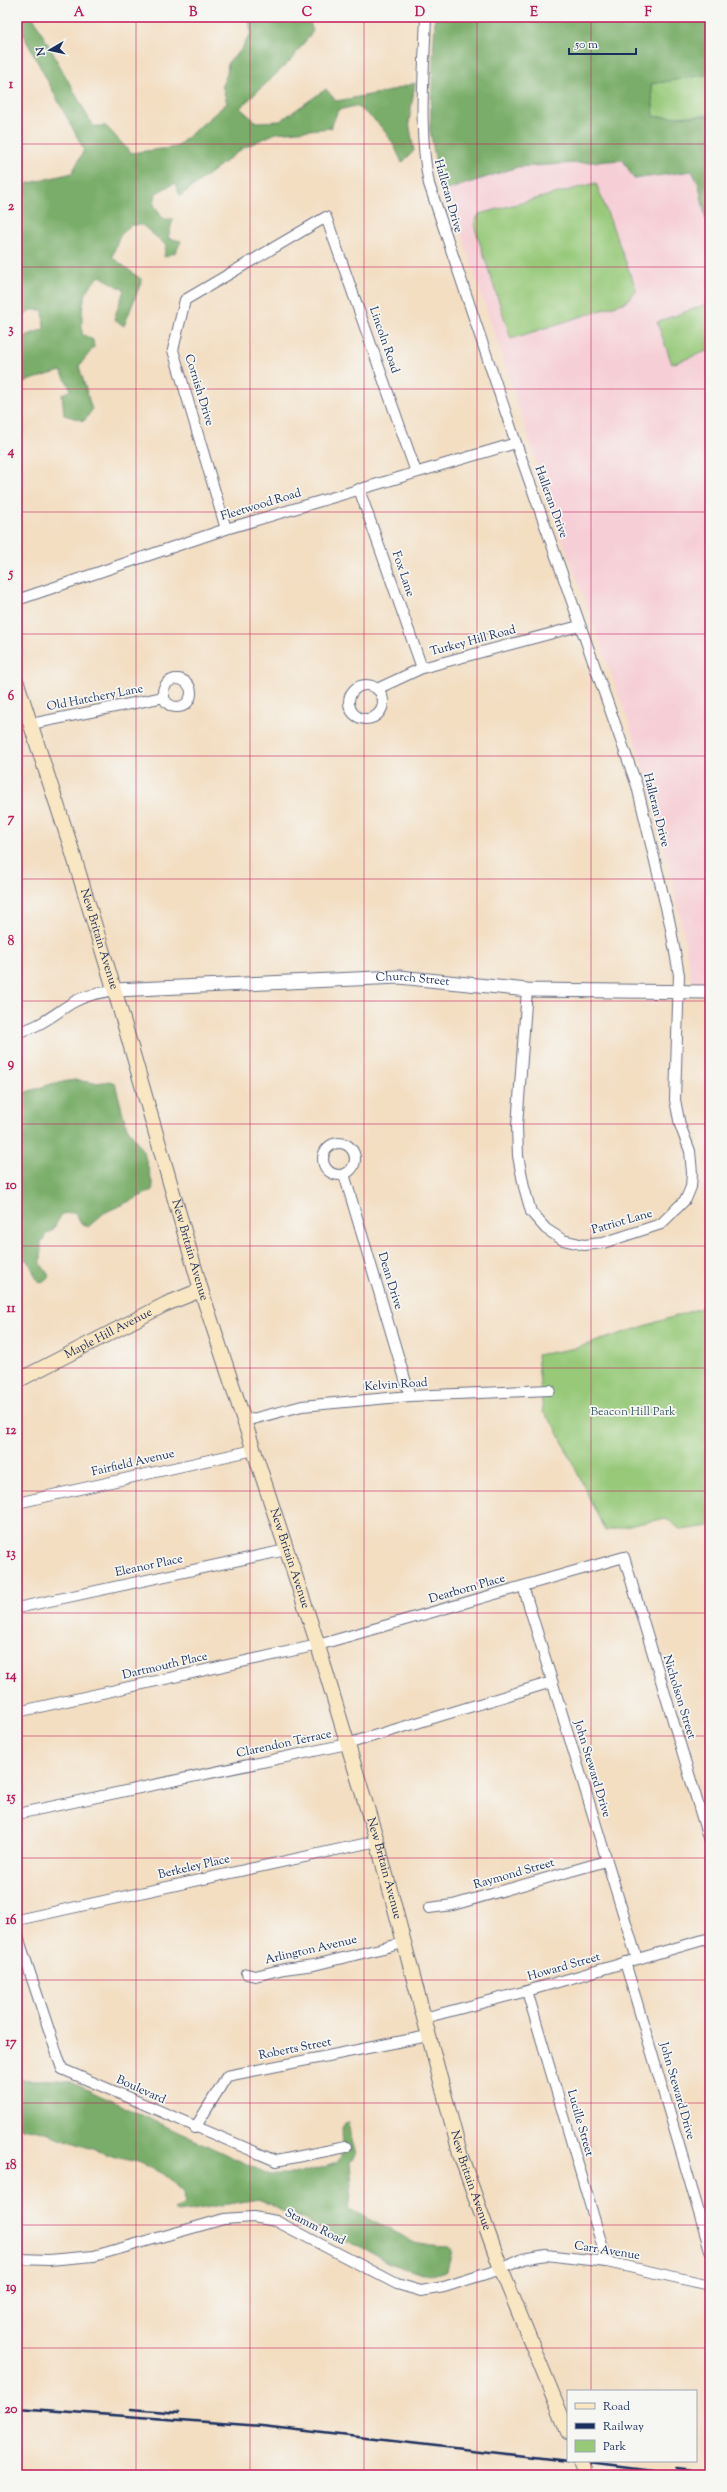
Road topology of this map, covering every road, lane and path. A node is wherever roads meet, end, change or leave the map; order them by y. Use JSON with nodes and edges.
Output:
{"nodes":[{"id":1,"x":426,"y":17,"type":"edge"},
{"id":2,"x":326,"y":217,"type":"joint"},
{"id":3,"x":516,"y":443,"type":"junction"},
{"id":4,"x":416,"y":472,"type":"junction"},
{"id":5,"x":359,"y":489,"type":"junction"},
{"id":6,"x":226,"y":529,"type":"junction"},
{"id":7,"x":17,"y":600,"type":"edge"},
{"id":8,"x":579,"y":626,"type":"junction"},
{"id":9,"x":422,"y":668,"type":"junction"},
{"id":10,"x":17,"y":683,"type":"edge"},
{"id":11,"x":377,"y":689,"type":"dead end"},
{"id":12,"x":164,"y":697,"type":"dead end"},
{"id":13,"x":31,"y":724,"type":"junction"},
{"id":14,"x":114,"y":990,"type":"junction"},
{"id":15,"x":527,"y":990,"type":"junction"},
{"id":16,"x":710,"y":992,"type":"edge"},
{"id":17,"x":678,"y":993,"type":"junction"},
{"id":18,"x":17,"y":1032,"type":"edge"},
{"id":19,"x":344,"y":1174,"type":"dead end"},
{"id":20,"x":201,"y":1290,"type":"junction"},
{"id":21,"x":17,"y":1381,"type":"edge"},
{"id":22,"x":550,"y":1390,"type":"dead end"},
{"id":23,"x":410,"y":1396,"type":"junction"},
{"id":24,"x":245,"y":1421,"type":"junction"},
{"id":25,"x":254,"y":1450,"type":"junction"},
{"id":26,"x":17,"y":1503,"type":"edge"},
{"id":27,"x":286,"y":1550,"type":"junction"},
{"id":28,"x":624,"y":1557,"type":"joint"},
{"id":29,"x":523,"y":1586,"type":"junction"},
{"id":30,"x":17,"y":1608,"type":"edge"},
{"id":31,"x":318,"y":1645,"type":"junction"},
{"id":32,"x":552,"y":1682,"type":"junction"},
{"id":33,"x":17,"y":1712,"type":"edge"},
{"id":34,"x":347,"y":1744,"type":"junction"},
{"id":35,"x":17,"y":1814,"type":"edge"},
{"id":36,"x":377,"y":1841,"type":"junction"},
{"id":37,"x":710,"y":1844,"type":"edge"},
{"id":38,"x":606,"y":1862,"type":"junction"},
{"id":39,"x":428,"y":1908,"type":"dead end"},
{"id":40,"x":17,"y":1920,"type":"edge"},
{"id":41,"x":17,"y":1934,"type":"edge"},
{"id":42,"x":710,"y":1938,"type":"edge"},
{"id":43,"x":404,"y":1943,"type":"junction"},
{"id":44,"x":20,"y":1954,"type":"edge"},
{"id":45,"x":637,"y":1959,"type":"junction"},
{"id":46,"x":625,"y":1962,"type":"junction"},
{"id":47,"x":247,"y":1974,"type":"dead end"},
{"id":48,"x":527,"y":1991,"type":"junction"},
{"id":49,"x":424,"y":2018,"type":"junction"},
{"id":50,"x":428,"y":2036,"type":"junction"},
{"id":51,"x":195,"y":2128,"type":"junction"},
{"id":52,"x":346,"y":2147,"type":"dead end"},
{"id":53,"x":710,"y":2250,"type":"edge"},
{"id":54,"x":17,"y":2259,"type":"edge"},
{"id":55,"x":607,"y":2262,"type":"junction"},
{"id":56,"x":501,"y":2269,"type":"junction"},
{"id":57,"x":710,"y":2285,"type":"edge"},
{"id":58,"x":567,"y":2430,"type":"edge"}],
"edges":[{"from":1,"to":3,"type":"street","name":"Halleran Drive"},
{"from":2,"to":4,"type":"street","name":"Lincoln Road"},
{"from":2,"to":6,"type":"street","name":"Cornish Drive"},
{"from":3,"to":4,"type":"street","name":"Fleetwood Road"},
{"from":3,"to":8,"type":"street","name":"Halleran Drive"},
{"from":4,"to":5,"type":"street","name":"Fleetwood Road"},
{"from":5,"to":6,"type":"street","name":"Fleetwood Road"},
{"from":5,"to":9,"type":"street","name":"Fox Lane"},
{"from":6,"to":7,"type":"street","name":"Fleetwood Road"},
{"from":8,"to":9,"type":"street","name":"Turkey Hill Road"},
{"from":8,"to":17,"type":"street","name":"Halleran Drive"},
{"from":9,"to":11,"type":"street","name":"Turkey Hill Road"},
{"from":10,"to":13,"type":"main road","name":"New Britain Avenue"},
{"from":12,"to":13,"type":"street","name":"Old Hatchery Lane"},
{"from":13,"to":14,"type":"main road","name":"New Britain Avenue"},
{"from":14,"to":15,"type":"street","name":"Church Street"},
{"from":14,"to":18,"type":"street"},
{"from":14,"to":20,"type":"main road","name":"New Britain Avenue"},
{"from":15,"to":17,"type":"street","name":"Church Street"},
{"from":15,"to":17,"type":"street","name":"Patriot Lane"},
{"from":16,"to":17,"type":"street","name":"Church Street"},
{"from":19,"to":23,"type":"street","name":"Dean Drive"},
{"from":20,"to":21,"type":"main road","name":"Maple Hill Avenue"},
{"from":20,"to":24,"type":"main road","name":"New Britain Avenue"},
{"from":22,"to":23,"type":"street","name":"Kelvin Road"},
{"from":23,"to":24,"type":"street","name":"Kelvin Road"},
{"from":24,"to":25,"type":"main road","name":"New Britain Avenue"},
{"from":25,"to":26,"type":"street","name":"Fairfield Avenue"},
{"from":25,"to":27,"type":"main road","name":"New Britain Avenue"},
{"from":27,"to":30,"type":"street","name":"Eleanor Place"},
{"from":27,"to":31,"type":"main road","name":"New Britain Avenue"},
{"from":28,"to":29,"type":"street","name":"Dearborn Place"},
{"from":28,"to":37,"type":"street","name":"Nicholson Street"},
{"from":29,"to":31,"type":"street","name":"Dearborn Place"},
{"from":29,"to":32,"type":"street","name":"John Steward Drive"},
{"from":31,"to":33,"type":"street","name":"Dartmouth Place"},
{"from":31,"to":34,"type":"main road","name":"New Britain Avenue"},
{"from":32,"to":34,"type":"street","name":"Clarendon Terrace"},
{"from":32,"to":38,"type":"street","name":"John Steward Drive"},
{"from":34,"to":35,"type":"street","name":"Clarendon Terrace"},
{"from":34,"to":36,"type":"main road","name":"New Britain Avenue"},
{"from":36,"to":40,"type":"street","name":"Berkeley Place"},
{"from":36,"to":43,"type":"main road","name":"New Britain Avenue"},
{"from":38,"to":39,"type":"street","name":"Raymond Street"},
{"from":38,"to":45,"type":"street","name":"John Steward Drive"},
{"from":41,"to":44,"type":"street","name":"Boulevard"},
{"from":42,"to":45,"type":"street","name":"Howard Street"},
{"from":43,"to":47,"type":"street","name":"Arlington Avenue"},
{"from":43,"to":49,"type":"main road","name":"New Britain Avenue"},
{"from":44,"to":51,"type":"street","name":"Boulevard"},
{"from":45,"to":46,"type":"street","name":"Howard Street"},
{"from":46,"to":48,"type":"street","name":"Howard Street"},
{"from":46,"to":53,"type":"street","name":"John Steward Drive"},
{"from":48,"to":49,"type":"street","name":"Howard Street"},
{"from":48,"to":55,"type":"street","name":"Lucille Street"},
{"from":49,"to":50,"type":"main road","name":"New Britain Avenue"},
{"from":50,"to":51,"type":"street","name":"Roberts Street"},
{"from":50,"to":56,"type":"main road","name":"New Britain Avenue"},
{"from":51,"to":52,"type":"street","name":"Boulevard"},
{"from":54,"to":56,"type":"street","name":"Stamm Road"},
{"from":55,"to":56,"type":"street","name":"Carr Avenue"},
{"from":55,"to":57,"type":"street","name":"Carr Avenue"},
{"from":56,"to":58,"type":"main road","name":"New Britain Avenue"}]}
